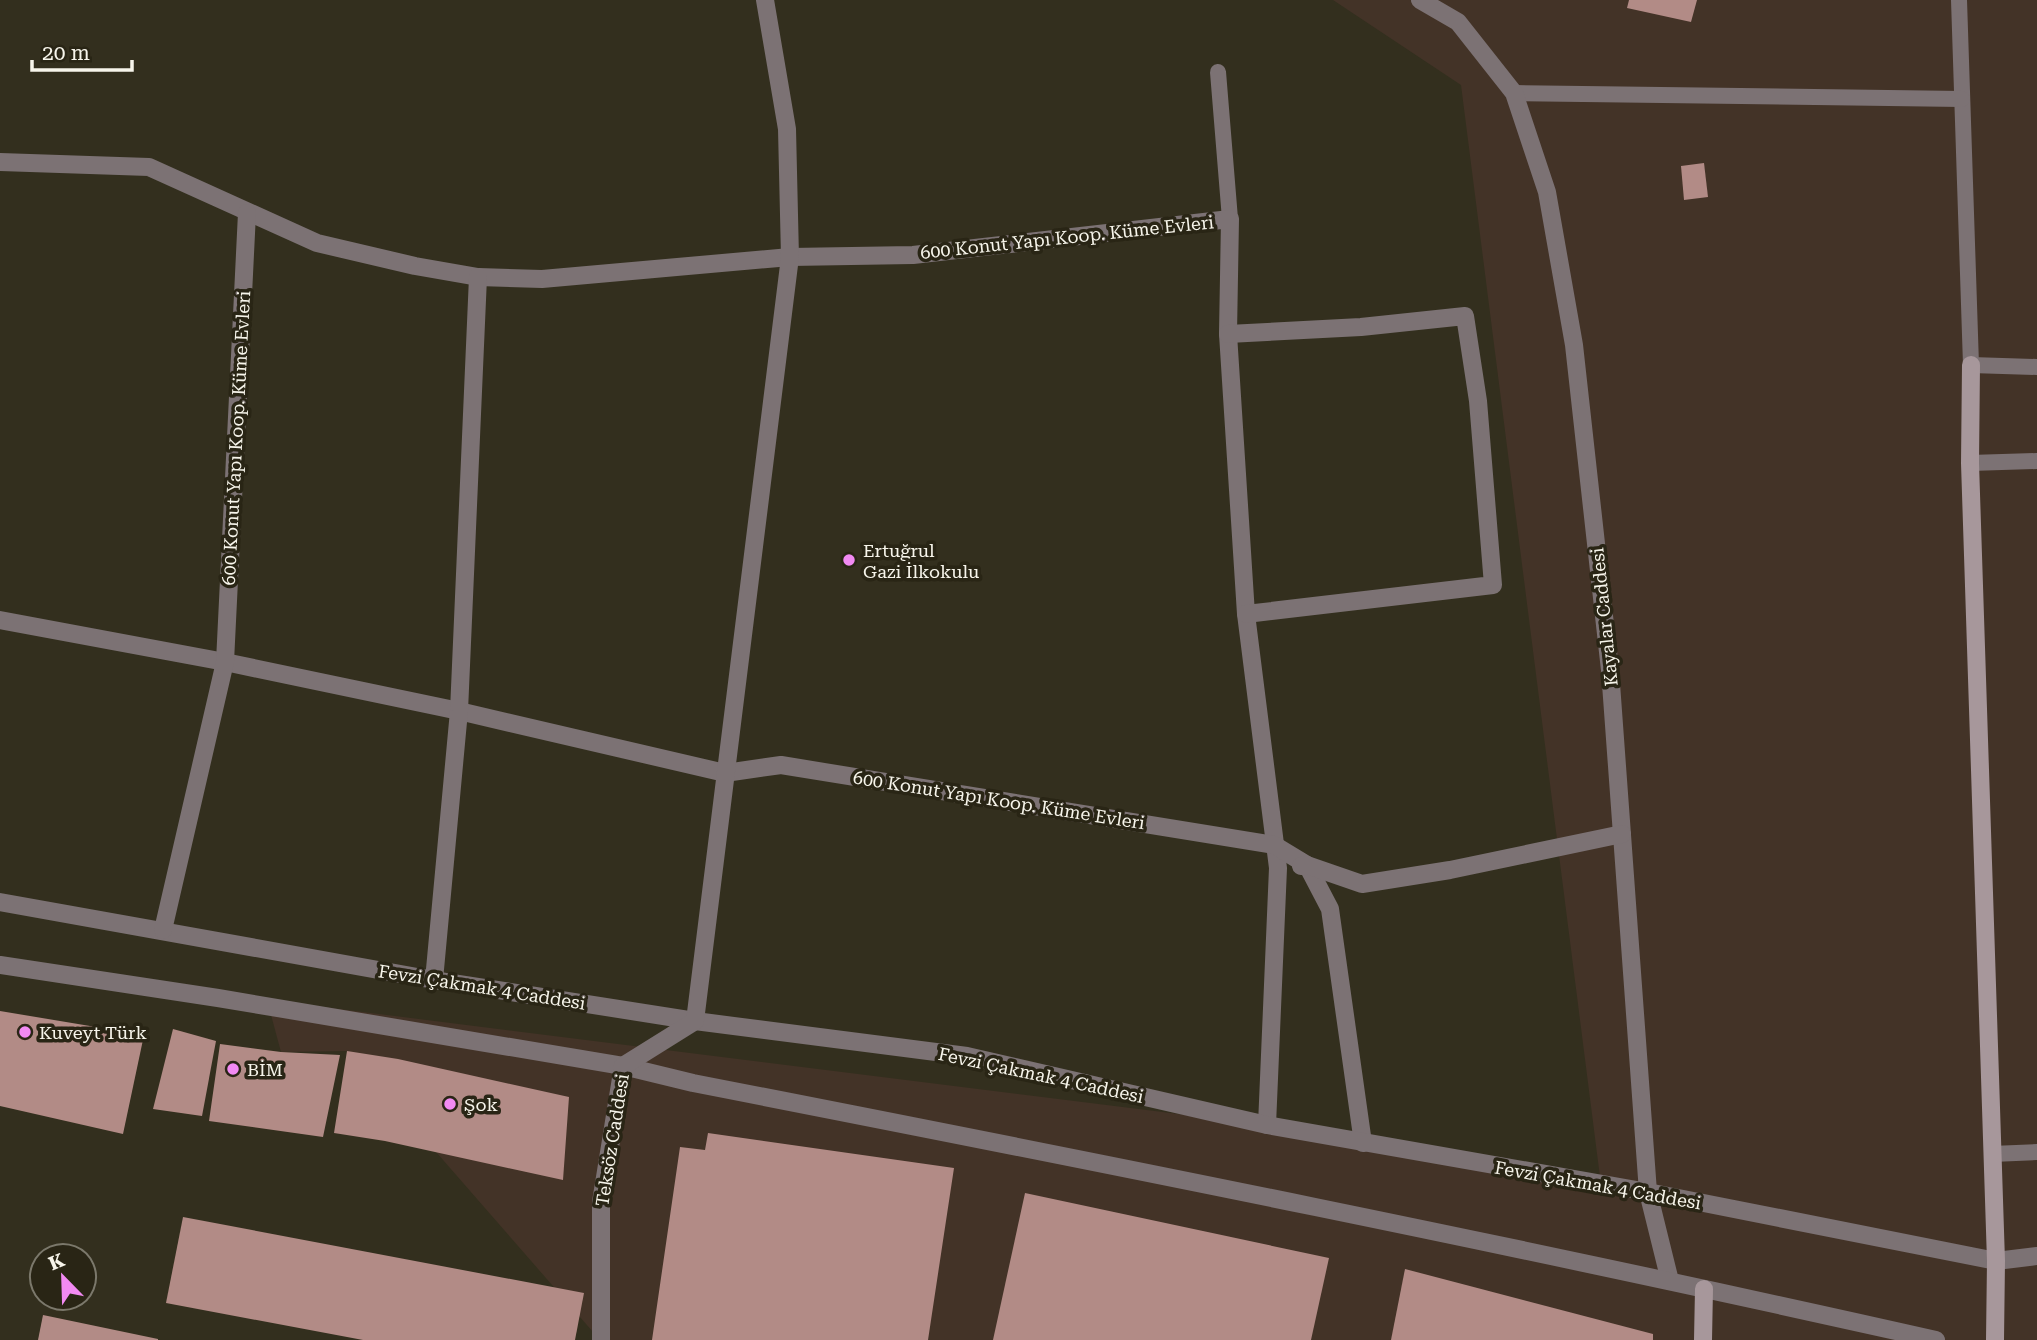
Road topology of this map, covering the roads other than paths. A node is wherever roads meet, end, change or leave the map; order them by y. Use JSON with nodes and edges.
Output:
{"nodes":[{"id":1,"x":765,"y":0,"type":"edge"},
{"id":2,"x":1420,"y":0,"type":"edge"},
{"id":3,"x":1959,"y":0,"type":"edge"},
{"id":4,"x":1218,"y":72,"type":"dead end"},
{"id":5,"x":1514,"y":93,"type":"junction"},
{"id":6,"x":1962,"y":99,"type":"junction"},
{"id":7,"x":0,"y":162,"type":"edge"},
{"id":8,"x":247,"y":213,"type":"junction"},
{"id":9,"x":1230,"y":219,"type":"junction"},
{"id":10,"x":790,"y":257,"type":"junction"},
{"id":11,"x":478,"y":277,"type":"junction"},
{"id":12,"x":1228,"y":334,"type":"junction"},
{"id":13,"x":1971,"y":365,"type":"junction"},
{"id":14,"x":2037,"y":367,"type":"edge"},
{"id":15,"x":2037,"y":461,"type":"edge"},
{"id":16,"x":1970,"y":463,"type":"junction"},
{"id":17,"x":1246,"y":614,"type":"junction"},
{"id":18,"x":0,"y":620,"type":"edge"},
{"id":19,"x":225,"y":662,"type":"junction"},
{"id":20,"x":459,"y":711,"type":"junction"},
{"id":21,"x":725,"y":773,"type":"junction"},
{"id":22,"x":1622,"y":834,"type":"junction"},
{"id":23,"x":1274,"y":845,"type":"junction"},
{"id":24,"x":1307,"y":865,"type":"junction"},
{"id":25,"x":1278,"y":868,"type":"junction"},
{"id":26,"x":0,"y":902,"type":"edge"},
{"id":27,"x":163,"y":930,"type":"junction"},
{"id":28,"x":0,"y":965,"type":"edge"},
{"id":29,"x":434,"y":980,"type":"junction"},
{"id":30,"x":695,"y":1021,"type":"junction"},
{"id":31,"x":622,"y":1066,"type":"junction"},
{"id":32,"x":1267,"y":1125,"type":"junction"},
{"id":33,"x":1363,"y":1143,"type":"junction"},
{"id":34,"x":2037,"y":1152,"type":"edge"},
{"id":35,"x":1992,"y":1154,"type":"junction"},
{"id":36,"x":1648,"y":1192,"type":"junction"},
{"id":37,"x":2037,"y":1256,"type":"edge"},
{"id":38,"x":1996,"y":1261,"type":"junction"},
{"id":39,"x":1670,"y":1281,"type":"junction"},
{"id":40,"x":1704,"y":1289,"type":"junction"},
{"id":41,"x":601,"y":1340,"type":"edge"},
{"id":42,"x":1703,"y":1340,"type":"edge"},
{"id":43,"x":1936,"y":1340,"type":"edge"},
{"id":44,"x":1994,"y":1340,"type":"edge"}],
"edges":[{"from":1,"to":10,"type":"street"},
{"from":2,"to":5,"type":"street","name":"Kayalar Caddesi"},
{"from":3,"to":6,"type":"lane"},
{"from":4,"to":9,"type":"lane"},
{"from":5,"to":6,"type":"lane"},
{"from":5,"to":22,"type":"street","name":"Kayalar Caddesi"},
{"from":6,"to":13,"type":"lane"},
{"from":7,"to":8,"type":"street","name":"600 Konut Yapı Koop. Küme Evleri"},
{"from":8,"to":11,"type":"street","name":"600 Konut Yapı Koop. Küme Evleri"},
{"from":8,"to":19,"type":"street","name":"600 Konut Yapı Koop. Küme Evleri"},
{"from":9,"to":10,"type":"street","name":"600 Konut Yapı Koop. Küme Evleri"},
{"from":9,"to":12,"type":"street","name":"600 Konut Yapı Koop. Küme Evleri"},
{"from":10,"to":11,"type":"street","name":"600 Konut Yapı Koop. Küme Evleri"},
{"from":10,"to":21,"type":"street"},
{"from":11,"to":20,"type":"street"},
{"from":12,"to":17,"type":"street","name":"600 Konut Yapı Koop. Küme Evleri"},
{"from":12,"to":17,"type":"street"},
{"from":13,"to":14,"type":"lane"},
{"from":13,"to":16,"type":"street"},
{"from":15,"to":16,"type":"lane"},
{"from":16,"to":35,"type":"street"},
{"from":17,"to":23,"type":"street","name":"600 Konut Yapı Koop. Küme Evleri"},
{"from":18,"to":19,"type":"street","name":"600 Konut Yapı Koop. Küme Evleri"},
{"from":19,"to":20,"type":"street","name":"600 Konut Yapı Koop. Küme Evleri"},
{"from":19,"to":27,"type":"street","name":"600 Konut Yapı Koop. Küme Evleri"},
{"from":20,"to":21,"type":"street","name":"600 Konut Yapı Koop. Küme Evleri"},
{"from":20,"to":29,"type":"street"},
{"from":21,"to":23,"type":"street","name":"600 Konut Yapı Koop. Küme Evleri"},
{"from":21,"to":30,"type":"street"},
{"from":22,"to":24,"type":"street","name":"600 Konut Yapı Koop. Küme Evleri"},
{"from":22,"to":36,"type":"street","name":"Kayalar Caddesi"},
{"from":23,"to":24,"type":"street","name":"600 Konut Yapı Koop. Küme Evleri"},
{"from":23,"to":25,"type":"street","name":"600 Konut Yapı Koop. Küme Evleri"},
{"from":24,"to":25,"type":"street","name":"600 Konut Yapı Koop. Küme Evleri"},
{"from":24,"to":33,"type":"street"},
{"from":25,"to":32,"type":"street","name":"600 Konut Yapı Koop. Küme Evleri"},
{"from":26,"to":27,"type":"street","name":"Fevzi Çakmak 4 Caddesi"},
{"from":27,"to":29,"type":"street","name":"Fevzi Çakmak 4 Caddesi"},
{"from":28,"to":31,"type":"street"},
{"from":29,"to":30,"type":"street","name":"Fevzi Çakmak 4 Caddesi"},
{"from":30,"to":31,"type":"street","name":"Teksöz Caddesi"},
{"from":30,"to":32,"type":"street","name":"Fevzi Çakmak 4 Caddesi"},
{"from":31,"to":39,"type":"street"},
{"from":31,"to":41,"type":"street","name":"Teksöz Caddesi"},
{"from":32,"to":33,"type":"street","name":"Fevzi Çakmak 4 Caddesi"},
{"from":33,"to":36,"type":"street","name":"Fevzi Çakmak 4 Caddesi"},
{"from":34,"to":35,"type":"lane"},
{"from":35,"to":38,"type":"street"},
{"from":36,"to":38,"type":"street","name":"Fevzi Çakmak 4 Caddesi"},
{"from":36,"to":39,"type":"street","name":"Kayalar Caddesi"},
{"from":37,"to":38,"type":"street","name":"Fevzi Çakmak 4 Caddesi"},
{"from":38,"to":44,"type":"street"},
{"from":39,"to":40,"type":"street"},
{"from":40,"to":42,"type":"street"},
{"from":40,"to":43,"type":"street"}]}
